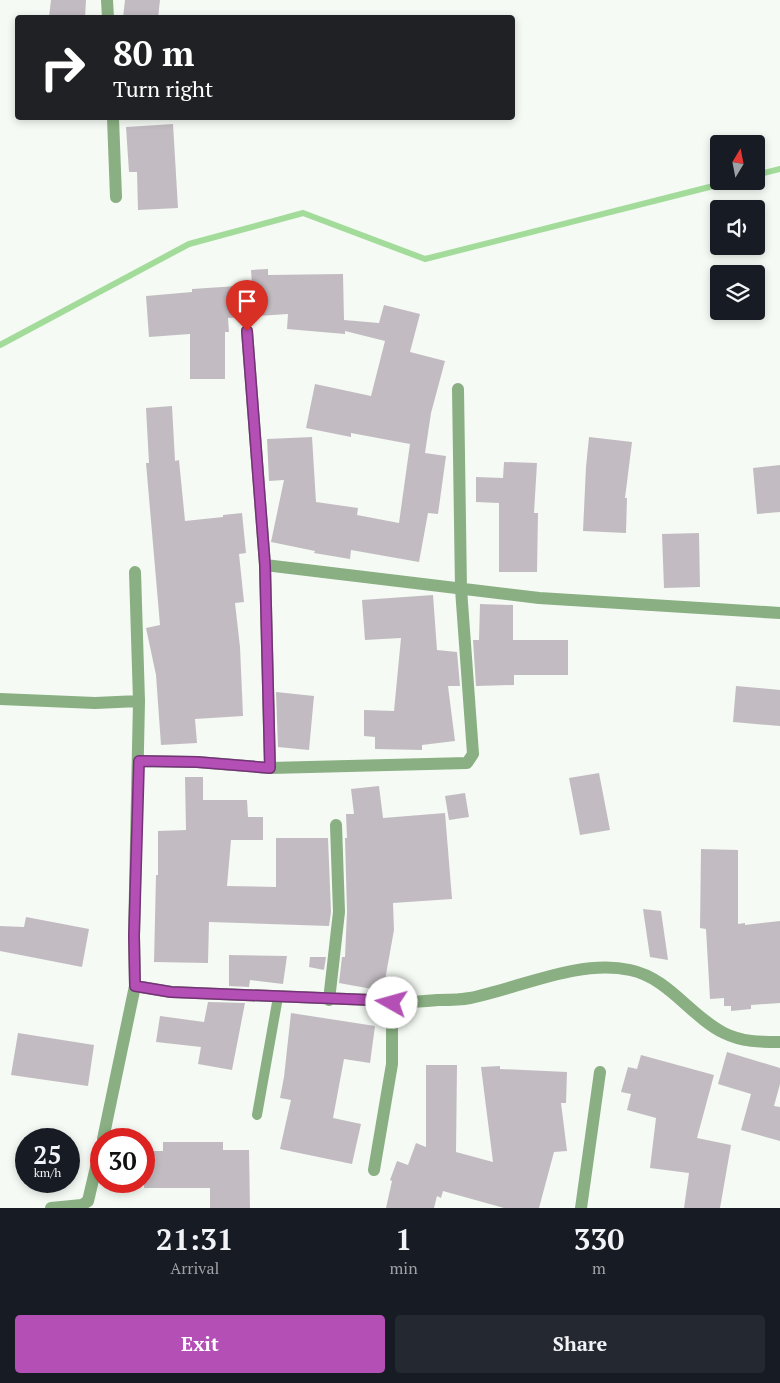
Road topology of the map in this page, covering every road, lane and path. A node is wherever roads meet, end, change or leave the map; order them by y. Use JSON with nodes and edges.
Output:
{"nodes":[{"id":1,"x":107,"y":0,"type":"edge"},
{"id":2,"x":108,"y":15,"type":"edge"},
{"id":3,"x":112,"y":120,"type":"edge"},
{"id":4,"x":116,"y":197,"type":"dead end"},
{"id":5,"x":247,"y":331,"type":"dead end"},
{"id":6,"x":458,"y":389,"type":"dead end"},
{"id":7,"x":265,"y":565,"type":"junction"},
{"id":8,"x":135,"y":572,"type":"dead end"},
{"id":9,"x":461,"y":588,"type":"junction"},
{"id":10,"x":780,"y":612,"type":"edge"},
{"id":11,"x":0,"y":699,"type":"edge"},
{"id":12,"x":139,"y":701,"type":"junction"},
{"id":13,"x":139,"y":761,"type":"junction"},
{"id":14,"x":270,"y":768,"type":"junction"},
{"id":15,"x":336,"y":825,"type":"dead end"},
{"id":16,"x":135,"y":986,"type":"junction"},
{"id":17,"x":278,"y":997,"type":"junction"},
{"id":18,"x":329,"y":1000,"type":"junction"},
{"id":19,"x":392,"y":1003,"type":"junction"},
{"id":20,"x":780,"y":1042,"type":"edge"},
{"id":21,"x":600,"y":1072,"type":"dead end"},
{"id":22,"x":257,"y":1115,"type":"dead end"},
{"id":23,"x":105,"y":1128,"type":"edge"},
{"id":24,"x":374,"y":1170,"type":"dead end"},
{"id":25,"x":90,"y":1193,"type":"edge"},
{"id":26,"x":50,"y":1208,"type":"edge"},
{"id":27,"x":580,"y":1208,"type":"edge"}],
"edges":[{"from":1,"to":2,"type":"street"},
{"from":3,"to":4,"type":"street"},
{"from":5,"to":7,"type":"street"},
{"from":6,"to":9,"type":"street"},
{"from":7,"to":9,"type":"street"},
{"from":7,"to":14,"type":"street"},
{"from":8,"to":12,"type":"street"},
{"from":9,"to":10,"type":"street"},
{"from":9,"to":14,"type":"street"},
{"from":11,"to":12,"type":"street"},
{"from":12,"to":13,"type":"street"},
{"from":13,"to":14,"type":"street"},
{"from":13,"to":16,"type":"street"},
{"from":15,"to":18,"type":"street"},
{"from":16,"to":17,"type":"street"},
{"from":16,"to":23,"type":"street"},
{"from":17,"to":18,"type":"street"},
{"from":17,"to":22,"type":"lane"},
{"from":18,"to":19,"type":"street"},
{"from":19,"to":20,"type":"street"},
{"from":19,"to":24,"type":"street"},
{"from":21,"to":27,"type":"street"},
{"from":25,"to":26,"type":"street"}]}
